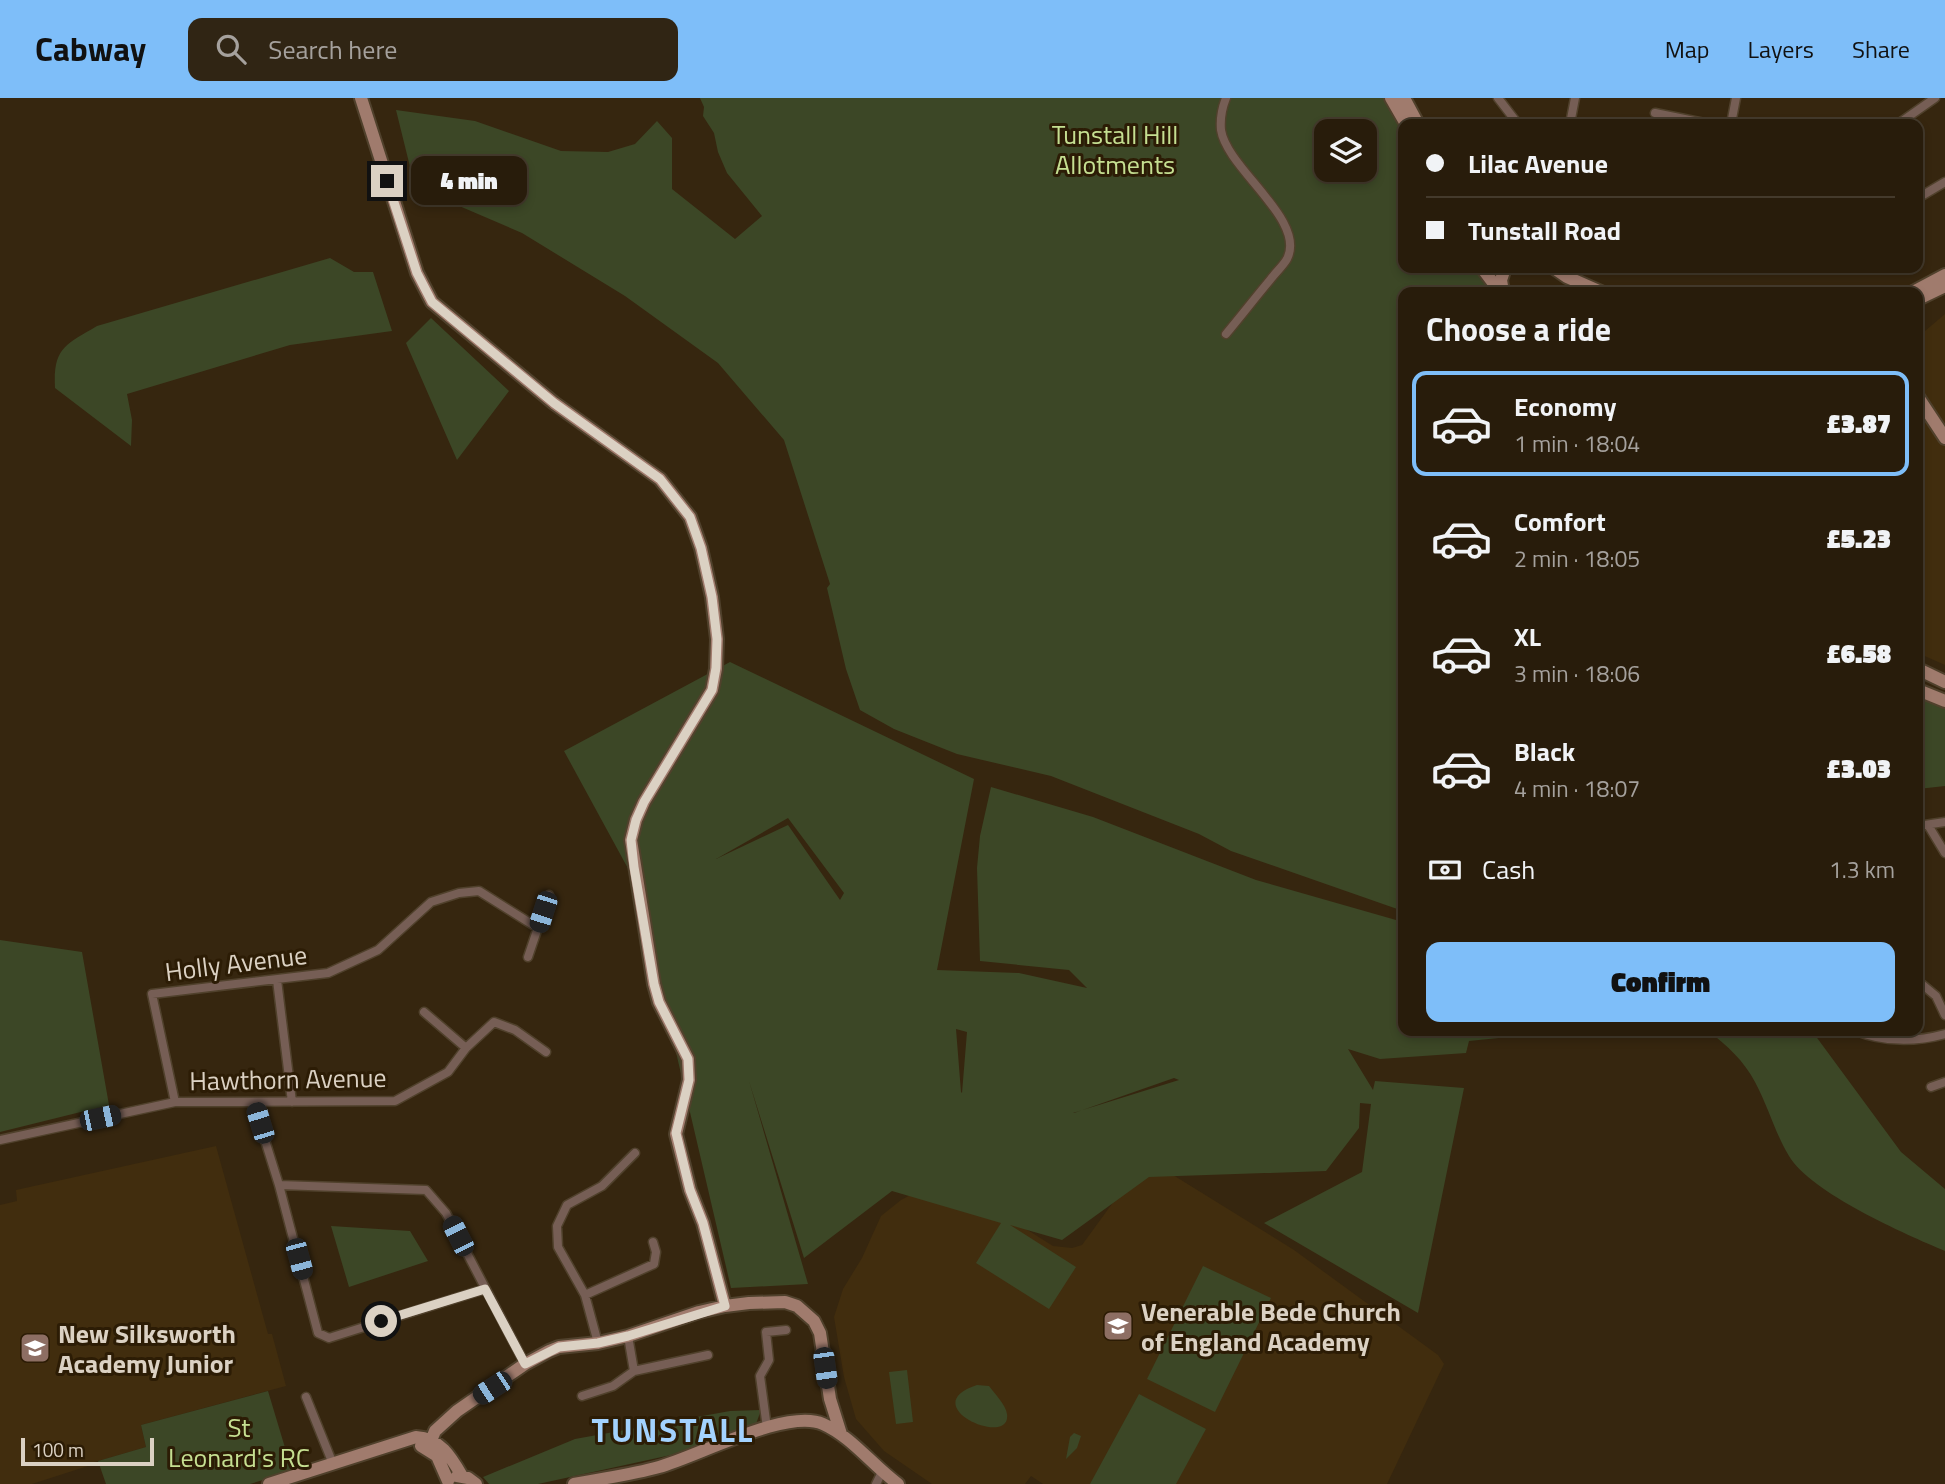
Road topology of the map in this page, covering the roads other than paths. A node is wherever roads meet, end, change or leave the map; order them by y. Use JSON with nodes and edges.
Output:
{"nodes":[{"id":1,"x":361,"y":98,"type":"edge"},
{"id":2,"x":1226,"y":98,"type":"edge"},
{"id":3,"x":1391,"y":98,"type":"edge"},
{"id":4,"x":1404,"y":98,"type":"edge"},
{"id":5,"x":1498,"y":98,"type":"edge"},
{"id":6,"x":1575,"y":98,"type":"edge"},
{"id":7,"x":1736,"y":98,"type":"edge"},
{"id":8,"x":1935,"y":98,"type":"edge"},
{"id":9,"x":1655,"y":113,"type":"dead end"},
{"id":10,"x":1403,"y":119,"type":"edge"},
{"id":11,"x":1415,"y":119,"type":"edge"},
{"id":12,"x":1514,"y":119,"type":"edge"},
{"id":13,"x":1571,"y":119,"type":"edge"},
{"id":14,"x":1684,"y":119,"type":"edge"},
{"id":15,"x":1732,"y":119,"type":"edge"},
{"id":16,"x":1905,"y":119,"type":"edge"},
{"id":17,"x":1945,"y":181,"type":"edge"},
{"id":18,"x":1923,"y":195,"type":"edge"},
{"id":19,"x":1486,"y":273,"type":"edge"},
{"id":20,"x":1561,"y":273,"type":"edge"},
{"id":21,"x":1945,"y":275,"type":"edge"},
{"id":22,"x":1567,"y":277,"type":"junction"},
{"id":23,"x":1945,"y":286,"type":"edge"},
{"id":24,"x":1497,"y":287,"type":"edge"},
{"id":25,"x":1575,"y":287,"type":"edge"},
{"id":26,"x":1590,"y":287,"type":"edge"},
{"id":27,"x":1922,"y":287,"type":"edge"},
{"id":28,"x":1923,"y":297,"type":"edge"},
{"id":29,"x":1226,"y":334,"type":"dead end"},
{"id":30,"x":1923,"y":405,"type":"edge"},
{"id":31,"x":1945,"y":438,"type":"edge"},
{"id":32,"x":1923,"y":671,"type":"edge"},
{"id":33,"x":1945,"y":682,"type":"edge"},
{"id":34,"x":1923,"y":692,"type":"edge"},
{"id":35,"x":1945,"y":701,"type":"edge"},
{"id":36,"x":1945,"y":822,"type":"edge"},
{"id":37,"x":1928,"y":825,"type":"junction"},
{"id":38,"x":1923,"y":826,"type":"edge"},
{"id":39,"x":1945,"y":853,"type":"edge"},
{"id":40,"x":549,"y":895,"type":"dead end"},
{"id":41,"x":538,"y":928,"type":"junction"},
{"id":42,"x":528,"y":957,"type":"dead end"},
{"id":43,"x":277,"y":980,"type":"junction"},
{"id":44,"x":1923,"y":988,"type":"edge"},
{"id":45,"x":424,"y":1012,"type":"dead end"},
{"id":46,"x":1945,"y":1016,"type":"edge"},
{"id":47,"x":1945,"y":1034,"type":"edge"},
{"id":48,"x":1870,"y":1036,"type":"edge"},
{"id":49,"x":466,"y":1048,"type":"junction"},
{"id":50,"x":546,"y":1052,"type":"dead end"},
{"id":51,"x":1945,"y":1082,"type":"edge"},
{"id":52,"x":1931,"y":1087,"type":"dead end"},
{"id":53,"x":175,"y":1101,"type":"junction"},
{"id":54,"x":253,"y":1102,"type":"junction"},
{"id":55,"x":292,"y":1102,"type":"junction"},
{"id":56,"x":0,"y":1140,"type":"edge"},
{"id":57,"x":635,"y":1153,"type":"dead end"},
{"id":58,"x":279,"y":1185,"type":"junction"},
{"id":59,"x":653,"y":1242,"type":"dead end"},
{"id":60,"x":485,"y":1289,"type":"junction"},
{"id":61,"x":586,"y":1295,"type":"junction"},
{"id":62,"x":725,"y":1306,"type":"junction"},
{"id":63,"x":786,"y":1330,"type":"dead end"},
{"id":64,"x":628,"y":1336,"type":"junction"},
{"id":65,"x":598,"y":1343,"type":"junction"},
{"id":66,"x":708,"y":1355,"type":"dead end"},
{"id":67,"x":525,"y":1364,"type":"junction"},
{"id":68,"x":634,"y":1371,"type":"junction"},
{"id":69,"x":582,"y":1396,"type":"dead end"},
{"id":70,"x":306,"y":1397,"type":"dead end"},
{"id":71,"x":830,"y":1399,"type":"junction"},
{"id":72,"x":822,"y":1423,"type":"junction"},
{"id":73,"x":767,"y":1428,"type":"junction"},
{"id":74,"x":842,"y":1434,"type":"junction"},
{"id":75,"x":429,"y":1444,"type":"junction"},
{"id":76,"x":333,"y":1464,"type":"junction"},
{"id":77,"x":462,"y":1476,"type":"junction"},
{"id":78,"x":879,"y":1478,"type":"edge"},
{"id":79,"x":446,"y":1482,"type":"edge"},
{"id":80,"x":269,"y":1484,"type":"edge"},
{"id":81,"x":476,"y":1484,"type":"edge"},
{"id":82,"x":575,"y":1484,"type":"edge"},
{"id":83,"x":898,"y":1484,"type":"edge"}],
"edges":[{"from":1,"to":62,"type":"street"},
{"from":2,"to":29,"type":"street"},
{"from":3,"to":10,"type":"street"},
{"from":4,"to":11,"type":"street"},
{"from":5,"to":12,"type":"street"},
{"from":6,"to":13,"type":"street"},
{"from":7,"to":15,"type":"street"},
{"from":8,"to":16,"type":"street"},
{"from":9,"to":14,"type":"street"},
{"from":17,"to":18,"type":"street"},
{"from":19,"to":24,"type":"street"},
{"from":20,"to":22,"type":"street"},
{"from":21,"to":27,"type":"street"},
{"from":22,"to":25,"type":"street"},
{"from":22,"to":26,"type":"street"},
{"from":23,"to":28,"type":"street"},
{"from":30,"to":31,"type":"street"},
{"from":32,"to":33,"type":"street"},
{"from":34,"to":35,"type":"street"},
{"from":36,"to":37,"type":"street"},
{"from":37,"to":38,"type":"street"},
{"from":37,"to":39,"type":"street"},
{"from":40,"to":41,"type":"street"},
{"from":41,"to":42,"type":"street"},
{"from":41,"to":43,"type":"street","name":"Holly Avenue"},
{"from":43,"to":53,"type":"street","name":"Holly Avenue"},
{"from":43,"to":55,"type":"street"},
{"from":44,"to":46,"type":"street"},
{"from":45,"to":49,"type":"street"},
{"from":47,"to":48,"type":"street"},
{"from":49,"to":50,"type":"street"},
{"from":49,"to":55,"type":"street","name":"Hawthorn Avenue"},
{"from":51,"to":52,"type":"street"},
{"from":53,"to":54,"type":"street","name":"Hawthorn Avenue"},
{"from":53,"to":56,"type":"street","name":"Hawthorn Avenue"},
{"from":54,"to":55,"type":"street","name":"Hawthorn Avenue"},
{"from":54,"to":58,"type":"street"},
{"from":57,"to":61,"type":"street"},
{"from":58,"to":60,"type":"street"},
{"from":58,"to":60,"type":"street"},
{"from":59,"to":61,"type":"street"},
{"from":60,"to":67,"type":"street"},
{"from":61,"to":65,"type":"street"},
{"from":62,"to":64,"type":"street"},
{"from":62,"to":71,"type":"street"},
{"from":63,"to":73,"type":"street"},
{"from":64,"to":65,"type":"street"},
{"from":64,"to":68,"type":"street"},
{"from":65,"to":67,"type":"street"},
{"from":66,"to":68,"type":"street"},
{"from":67,"to":75,"type":"street"},
{"from":68,"to":69,"type":"street"},
{"from":70,"to":76,"type":"street"},
{"from":71,"to":72,"type":"street"},
{"from":71,"to":74,"type":"street"},
{"from":72,"to":73,"type":"street"},
{"from":72,"to":74,"type":"street"},
{"from":73,"to":82,"type":"street"},
{"from":74,"to":78,"type":"street"},
{"from":75,"to":76,"type":"street"},
{"from":75,"to":77,"type":"street"},
{"from":75,"to":79,"type":"street"},
{"from":76,"to":80,"type":"street"},
{"from":77,"to":79,"type":"street"},
{"from":77,"to":81,"type":"street"},
{"from":78,"to":83,"type":"street"}]}
